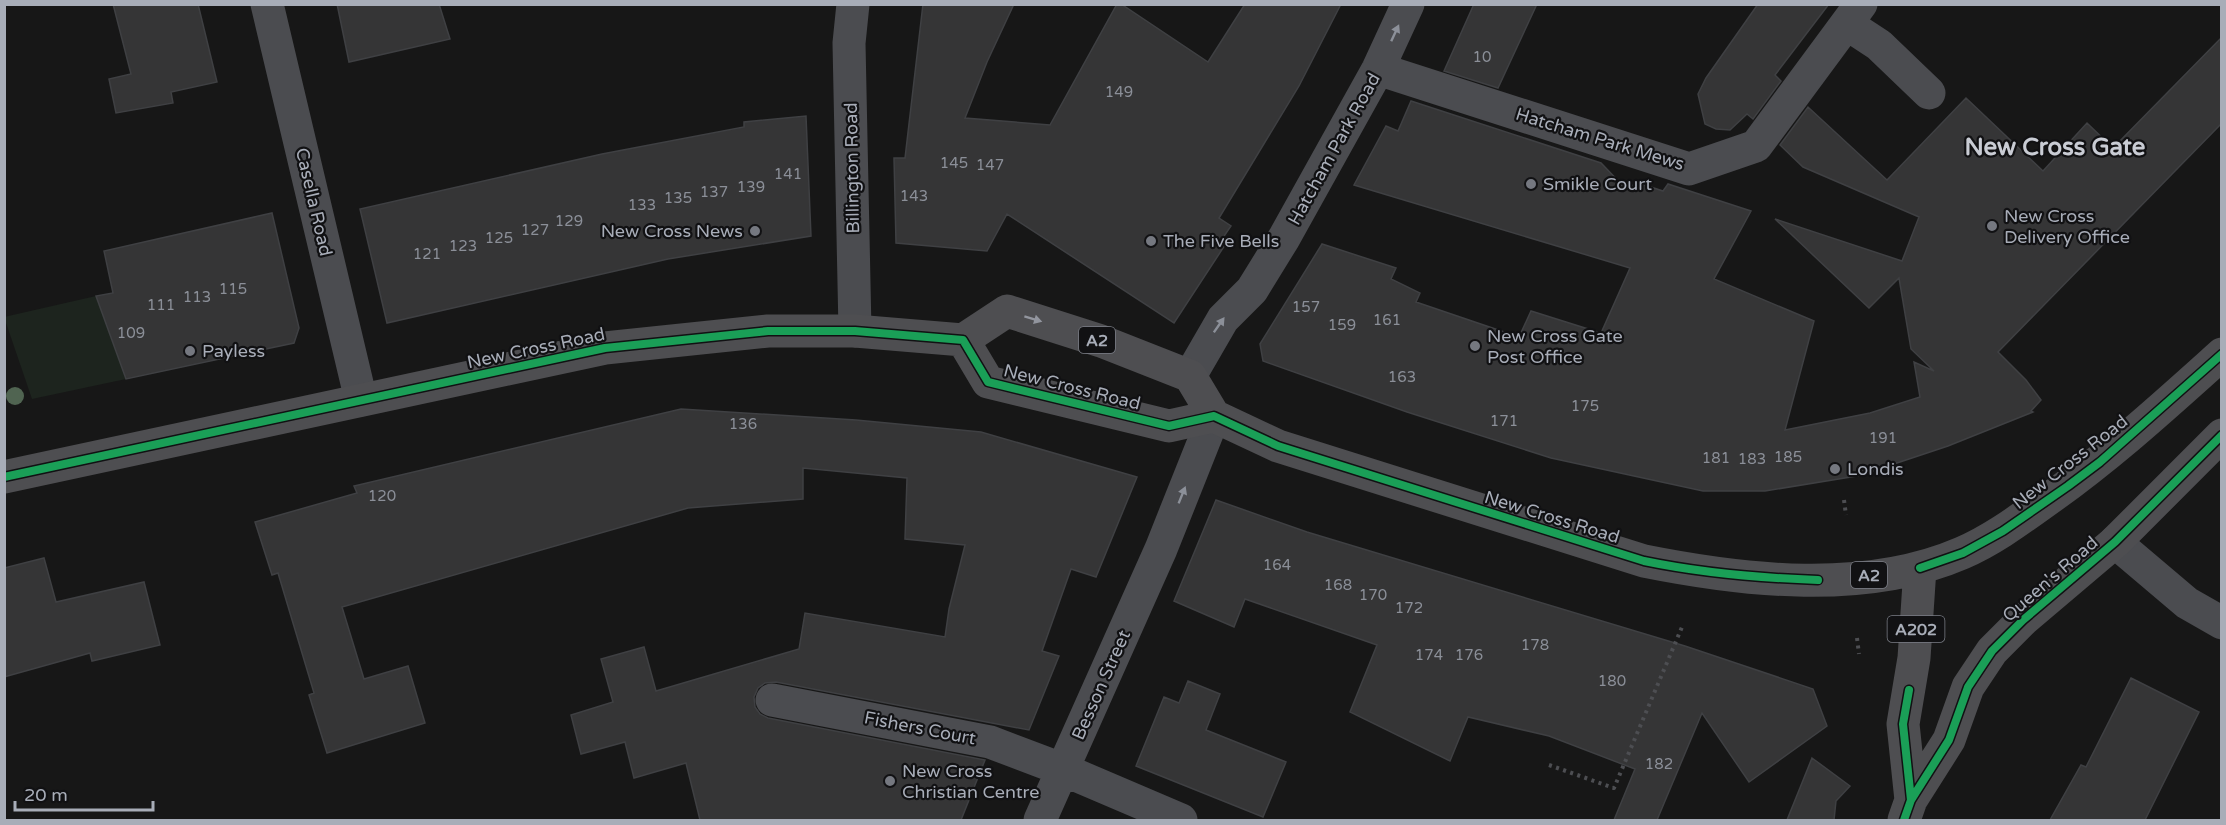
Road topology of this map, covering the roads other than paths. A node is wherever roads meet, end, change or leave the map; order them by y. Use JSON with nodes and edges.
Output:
{"nodes":[{"id":1,"x":267,"y":4,"type":"edge"},
{"id":2,"x":853,"y":4,"type":"edge"},
{"id":3,"x":1408,"y":4,"type":"edge"},
{"id":4,"x":1854,"y":14,"type":"edge"},
{"id":5,"x":1378,"y":69,"type":"junction"},
{"id":6,"x":1929,"y":93,"type":"dead end"},
{"id":7,"x":855,"y":331,"type":"junction"},
{"id":8,"x":963,"y":340,"type":"junction"},
{"id":9,"x":2222,"y":354,"type":"edge"},
{"id":10,"x":1190,"y":376,"type":"junction"},
{"id":11,"x":362,"y":400,"type":"junction"},
{"id":12,"x":1214,"y":416,"type":"junction"},
{"id":13,"x":2222,"y":435,"type":"edge"},
{"id":14,"x":4,"y":477,"type":"edge"},
{"id":15,"x":2115,"y":542,"type":"junction"},
{"id":16,"x":1920,"y":568,"type":"junction"},
{"id":17,"x":2222,"y":623,"type":"edge"},
{"id":18,"x":772,"y":700,"type":"dead end"},
{"id":19,"x":1064,"y":770,"type":"junction"},
{"id":20,"x":1907,"y":810,"type":"edge"},
{"id":21,"x":1040,"y":820,"type":"edge"},
{"id":22,"x":1181,"y":820,"type":"edge"}],
"edges":[{"from":1,"to":11,"type":"street","name":"Casella Road"},
{"from":2,"to":7,"type":"street","name":"Billington Road"},
{"from":5,"to":3,"type":"street","name":"Hatcham Park Road","one_way":true},
{"from":4,"to":5,"type":"street","name":"Hatcham Park Mews"},
{"from":4,"to":6,"type":"street"},
{"from":10,"to":5,"type":"street","name":"Hatcham Park Road","one_way":true},
{"from":7,"to":8,"type":"highway","name":"New Cross Road"},
{"from":7,"to":11,"type":"highway","name":"New Cross Road"},
{"from":8,"to":10,"type":"highway","number":"A2","one_way":true},
{"from":8,"to":12,"type":"highway","name":"New Cross Road"},
{"from":9,"to":16,"type":"highway","name":"New Cross Road","number":"A2"},
{"from":10,"to":12,"type":"highway"},
{"from":11,"to":14,"type":"highway","name":"New Cross Road"},
{"from":12,"to":16,"type":"highway","name":"New Cross Road","number":"A2"},
{"from":19,"to":12,"type":"street","name":"Besson Street","one_way":true},
{"from":13,"to":15,"type":"highway","name":"Queen's Road","number":"A202"},
{"from":15,"to":17,"type":"street"},
{"from":15,"to":20,"type":"highway","name":"Queen's Road","number":"A202"},
{"from":16,"to":20,"type":"highway","name":"Queen's Road","number":"A202"},
{"from":18,"to":19,"type":"street","name":"Fishers Court"},
{"from":19,"to":21,"type":"street","name":"Besson Street"},
{"from":19,"to":22,"type":"street","name":"Fishers Court"}]}
